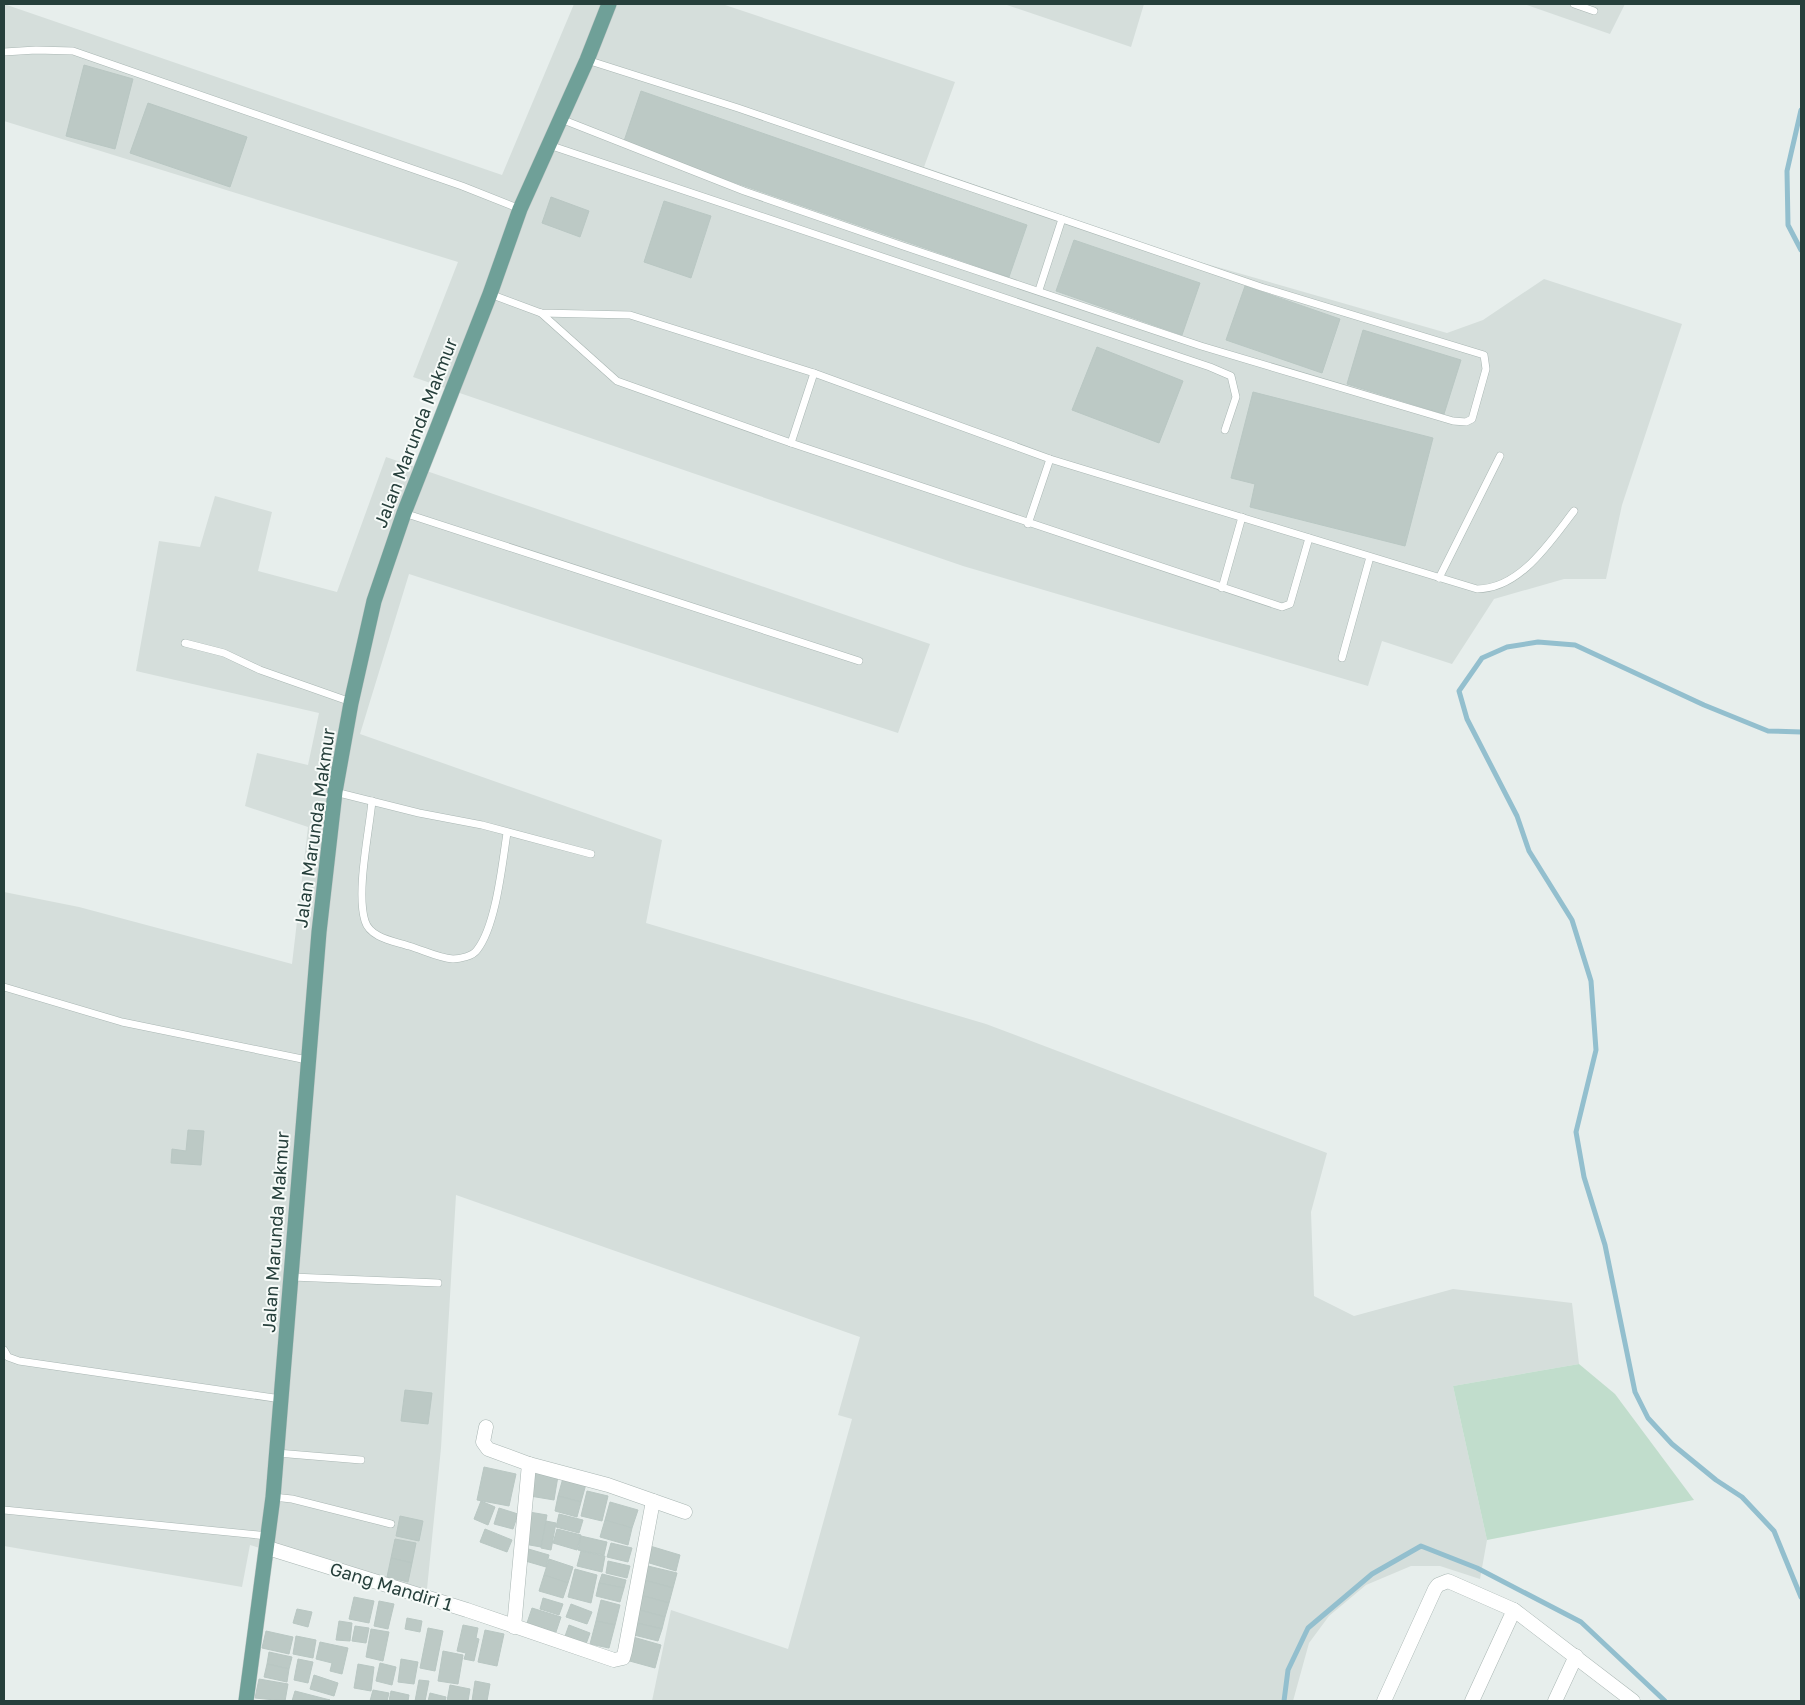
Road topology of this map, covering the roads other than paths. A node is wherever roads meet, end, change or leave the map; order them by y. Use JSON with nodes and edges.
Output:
{"nodes":[{"id":1,"x":609,"y":4,"type":"edge"},
{"id":2,"x":1574,"y":4,"type":"edge"},
{"id":3,"x":1594,"y":11,"type":"dead end"},
{"id":4,"x":4,"y":52,"type":"edge"},
{"id":5,"x":587,"y":60,"type":"junction"},
{"id":6,"x":560,"y":119,"type":"junction"},
{"id":7,"x":549,"y":145,"type":"junction"},
{"id":8,"x":520,"y":209,"type":"junction"},
{"id":9,"x":1062,"y":219,"type":"junction"},
{"id":10,"x":1039,"y":290,"type":"junction"},
{"id":11,"x":490,"y":294,"type":"junction"},
{"id":12,"x":541,"y":312,"type":"junction"},
{"id":13,"x":814,"y":373,"type":"junction"},
{"id":14,"x":1225,"y":430,"type":"dead end"},
{"id":15,"x":791,"y":444,"type":"junction"},
{"id":16,"x":1500,"y":456,"type":"dead end"},
{"id":17,"x":1050,"y":458,"type":"junction"},
{"id":18,"x":1574,"y":511,"type":"dead end"},
{"id":19,"x":404,"y":513,"type":"junction"},
{"id":20,"x":1242,"y":517,"type":"junction"},
{"id":21,"x":1028,"y":524,"type":"junction"},
{"id":22,"x":1309,"y":538,"type":"junction"},
{"id":23,"x":1370,"y":557,"type":"junction"},
{"id":24,"x":1440,"y":578,"type":"junction"},
{"id":25,"x":1222,"y":588,"type":"junction"},
{"id":26,"x":185,"y":642,"type":"dead end"},
{"id":27,"x":1342,"y":658,"type":"dead end"},
{"id":28,"x":859,"y":661,"type":"dead end"},
{"id":29,"x":351,"y":703,"type":"junction"},
{"id":30,"x":335,"y":792,"type":"junction"},
{"id":31,"x":372,"y":801,"type":"junction"},
{"id":32,"x":507,"y":834,"type":"junction"},
{"id":33,"x":591,"y":854,"type":"dead end"},
{"id":34,"x":4,"y":987,"type":"edge"},
{"id":35,"x":307,"y":1060,"type":"junction"},
{"id":36,"x":292,"y":1277,"type":"junction"},
{"id":37,"x":438,"y":1283,"type":"dead end"},
{"id":38,"x":4,"y":1350,"type":"edge"},
{"id":39,"x":281,"y":1399,"type":"junction"},
{"id":40,"x":486,"y":1426,"type":"dead end"},
{"id":41,"x":277,"y":1453,"type":"junction"},
{"id":42,"x":361,"y":1460,"type":"dead end"},
{"id":43,"x":529,"y":1464,"type":"junction"},
{"id":44,"x":273,"y":1497,"type":"junction"},
{"id":45,"x":653,"y":1501,"type":"junction"},
{"id":46,"x":4,"y":1510,"type":"edge"},
{"id":47,"x":684,"y":1512,"type":"dead end"},
{"id":48,"x":391,"y":1524,"type":"dead end"},
{"id":49,"x":268,"y":1542,"type":"junction"},
{"id":50,"x":1514,"y":1610,"type":"junction"},
{"id":51,"x":514,"y":1627,"type":"junction"},
{"id":52,"x":1576,"y":1656,"type":"junction"},
{"id":53,"x":246,"y":1701,"type":"edge"},
{"id":54,"x":1384,"y":1701,"type":"edge"},
{"id":55,"x":1472,"y":1701,"type":"edge"},
{"id":56,"x":1555,"y":1701,"type":"edge"},
{"id":57,"x":1633,"y":1701,"type":"edge"}],
"edges":[{"from":1,"to":5,"type":"main road","name":"Jalan Marunda Makmur"},
{"from":2,"to":3,"type":"lane"},
{"from":4,"to":8,"type":"lane"},
{"from":5,"to":6,"type":"main road","name":"Jalan Marunda Makmur"},
{"from":5,"to":9,"type":"lane"},
{"from":6,"to":7,"type":"main road","name":"Jalan Marunda Makmur"},
{"from":6,"to":10,"type":"lane"},
{"from":7,"to":8,"type":"main road","name":"Jalan Marunda Makmur"},
{"from":7,"to":14,"type":"lane"},
{"from":8,"to":11,"type":"main road","name":"Jalan Marunda Makmur"},
{"from":9,"to":10,"type":"lane"},
{"from":9,"to":10,"type":"lane"},
{"from":11,"to":12,"type":"lane"},
{"from":11,"to":19,"type":"main road","name":"Jalan Marunda Makmur"},
{"from":12,"to":13,"type":"lane"},
{"from":12,"to":15,"type":"lane"},
{"from":13,"to":15,"type":"lane"},
{"from":13,"to":17,"type":"lane"},
{"from":15,"to":21,"type":"lane"},
{"from":16,"to":24,"type":"lane"},
{"from":17,"to":20,"type":"lane"},
{"from":17,"to":21,"type":"lane"},
{"from":18,"to":24,"type":"lane"},
{"from":19,"to":28,"type":"lane"},
{"from":19,"to":29,"type":"main road","name":"Jalan Marunda Makmur"},
{"from":20,"to":22,"type":"lane"},
{"from":20,"to":25,"type":"lane"},
{"from":21,"to":25,"type":"lane"},
{"from":22,"to":23,"type":"lane"},
{"from":22,"to":25,"type":"lane"},
{"from":23,"to":24,"type":"lane"},
{"from":23,"to":27,"type":"lane"},
{"from":26,"to":29,"type":"lane"},
{"from":29,"to":30,"type":"main road","name":"Jalan Marunda Makmur"},
{"from":30,"to":31,"type":"lane"},
{"from":30,"to":35,"type":"main road","name":"Jalan Marunda Makmur"},
{"from":31,"to":32,"type":"lane"},
{"from":31,"to":32,"type":"lane"},
{"from":32,"to":33,"type":"lane"},
{"from":34,"to":35,"type":"lane"},
{"from":35,"to":36,"type":"main road","name":"Jalan Marunda Makmur"},
{"from":36,"to":37,"type":"lane"},
{"from":36,"to":39,"type":"main road","name":"Jalan Marunda Makmur"},
{"from":38,"to":39,"type":"lane"},
{"from":39,"to":41,"type":"main road","name":"Jalan Marunda Makmur"},
{"from":40,"to":43,"type":"street"},
{"from":41,"to":42,"type":"lane"},
{"from":41,"to":44,"type":"main road","name":"Jalan Marunda Makmur"},
{"from":43,"to":45,"type":"street"},
{"from":43,"to":51,"type":"street"},
{"from":44,"to":48,"type":"lane"},
{"from":44,"to":49,"type":"main road","name":"Jalan Marunda Makmur"},
{"from":45,"to":47,"type":"street"},
{"from":45,"to":51,"type":"street","name":"Gang Mandiri 1"},
{"from":46,"to":49,"type":"lane"},
{"from":49,"to":51,"type":"street","name":"Gang Mandiri 1"},
{"from":49,"to":53,"type":"main road","name":"Jalan Marunda Makmur"},
{"from":50,"to":52,"type":"street"},
{"from":50,"to":54,"type":"street"},
{"from":50,"to":55,"type":"street"},
{"from":52,"to":56,"type":"street"},
{"from":52,"to":57,"type":"street"}]}
